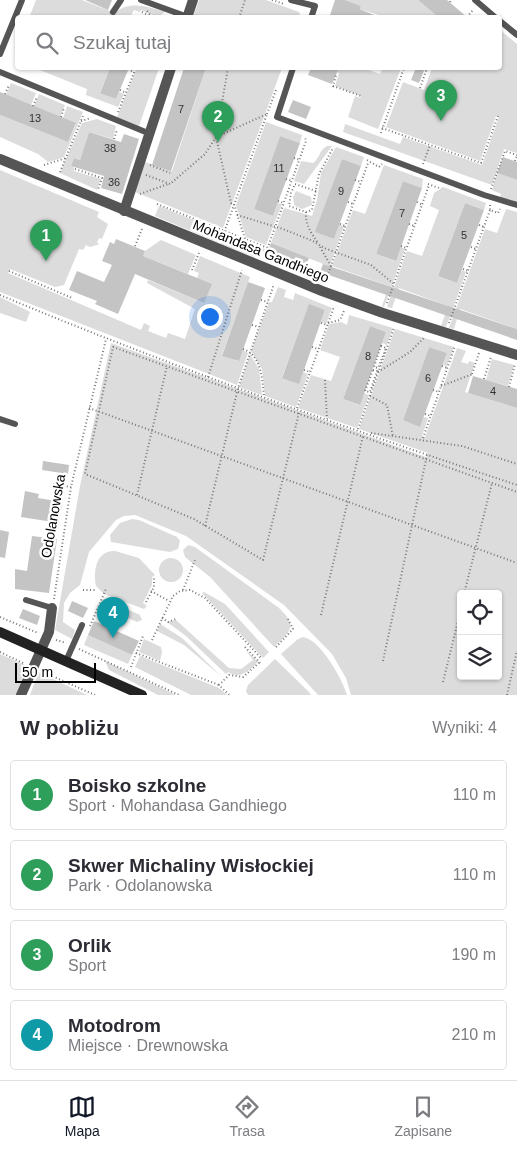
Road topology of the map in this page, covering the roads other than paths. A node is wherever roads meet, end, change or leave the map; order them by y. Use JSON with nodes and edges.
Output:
{"nodes":[{"id":1,"x":22,"y":0,"type":"edge"},
{"id":2,"x":121,"y":0,"type":"edge"},
{"id":3,"x":141,"y":0,"type":"edge"},
{"id":4,"x":193,"y":0,"type":"edge"},
{"id":5,"x":291,"y":0,"type":"edge"},
{"id":6,"x":475,"y":0,"type":"edge"},
{"id":7,"x":316,"y":3,"type":"edge"},
{"id":8,"x":113,"y":12,"type":"dead end"},
{"id":9,"x":16,"y":15,"type":"edge"},
{"id":10,"x":182,"y":15,"type":"edge"},
{"id":11,"x":189,"y":15,"type":"edge"},
{"id":12,"x":312,"y":15,"type":"edge"},
{"id":13,"x":492,"y":15,"type":"edge"},
{"id":14,"x":15,"y":17,"type":"edge"},
{"id":15,"x":502,"y":23,"type":"edge"},
{"id":16,"x":517,"y":35,"type":"edge"},
{"id":17,"x":0,"y":54,"type":"edge"},
{"id":18,"x":170,"y":70,"type":"edge"},
{"id":19,"x":292,"y":70,"type":"edge"},
{"id":20,"x":0,"y":72,"type":"edge"},
{"id":21,"x":148,"y":133,"type":"junction"},
{"id":22,"x":0,"y":159,"type":"edge"},
{"id":23,"x":517,"y":205,"type":"edge"},
{"id":24,"x":124,"y":211,"type":"junction"},
{"id":25,"x":516,"y":360,"type":"edge"},
{"id":26,"x":0,"y":419,"type":"edge"},
{"id":27,"x":15,"y":424,"type":"dead end"},
{"id":28,"x":26,"y":600,"type":"dead end"},
{"id":29,"x":52,"y":608,"type":"joint"},
{"id":30,"x":82,"y":624,"type":"dead end"},
{"id":31,"x":0,"y":632,"type":"edge"},
{"id":32,"x":41,"y":650,"type":"junction"},
{"id":33,"x":66,"y":661,"type":"junction"},
{"id":34,"x":21,"y":695,"type":"edge"},
{"id":35,"x":142,"y":695,"type":"edge"}],
"edges":[{"from":1,"to":9,"type":"lane"},
{"from":2,"to":8,"type":"lane"},
{"from":3,"to":10,"type":"lane"},
{"from":4,"to":11,"type":"street"},
{"from":5,"to":7,"type":"lane"},
{"from":6,"to":13,"type":"lane"},
{"from":7,"to":12,"type":"lane"},
{"from":14,"to":17,"type":"lane"},
{"from":15,"to":16,"type":"lane"},
{"from":18,"to":21,"type":"street"},
{"from":19,"to":23,"type":"lane"},
{"from":20,"to":21,"type":"lane"},
{"from":21,"to":24,"type":"street"},
{"from":22,"to":24,"type":"street","name":"Mohandasa Gandhiego"},
{"from":24,"to":25,"type":"street","name":"Mohandasa Gandhiego"},
{"from":26,"to":27,"type":"lane"},
{"from":28,"to":29,"type":"lane"},
{"from":29,"to":32,"type":"street"},
{"from":30,"to":33,"type":"lane"},
{"from":31,"to":32,"type":"main road"},
{"from":32,"to":33,"type":"main road"},
{"from":32,"to":34,"type":"street"},
{"from":33,"to":35,"type":"main road"}]}
